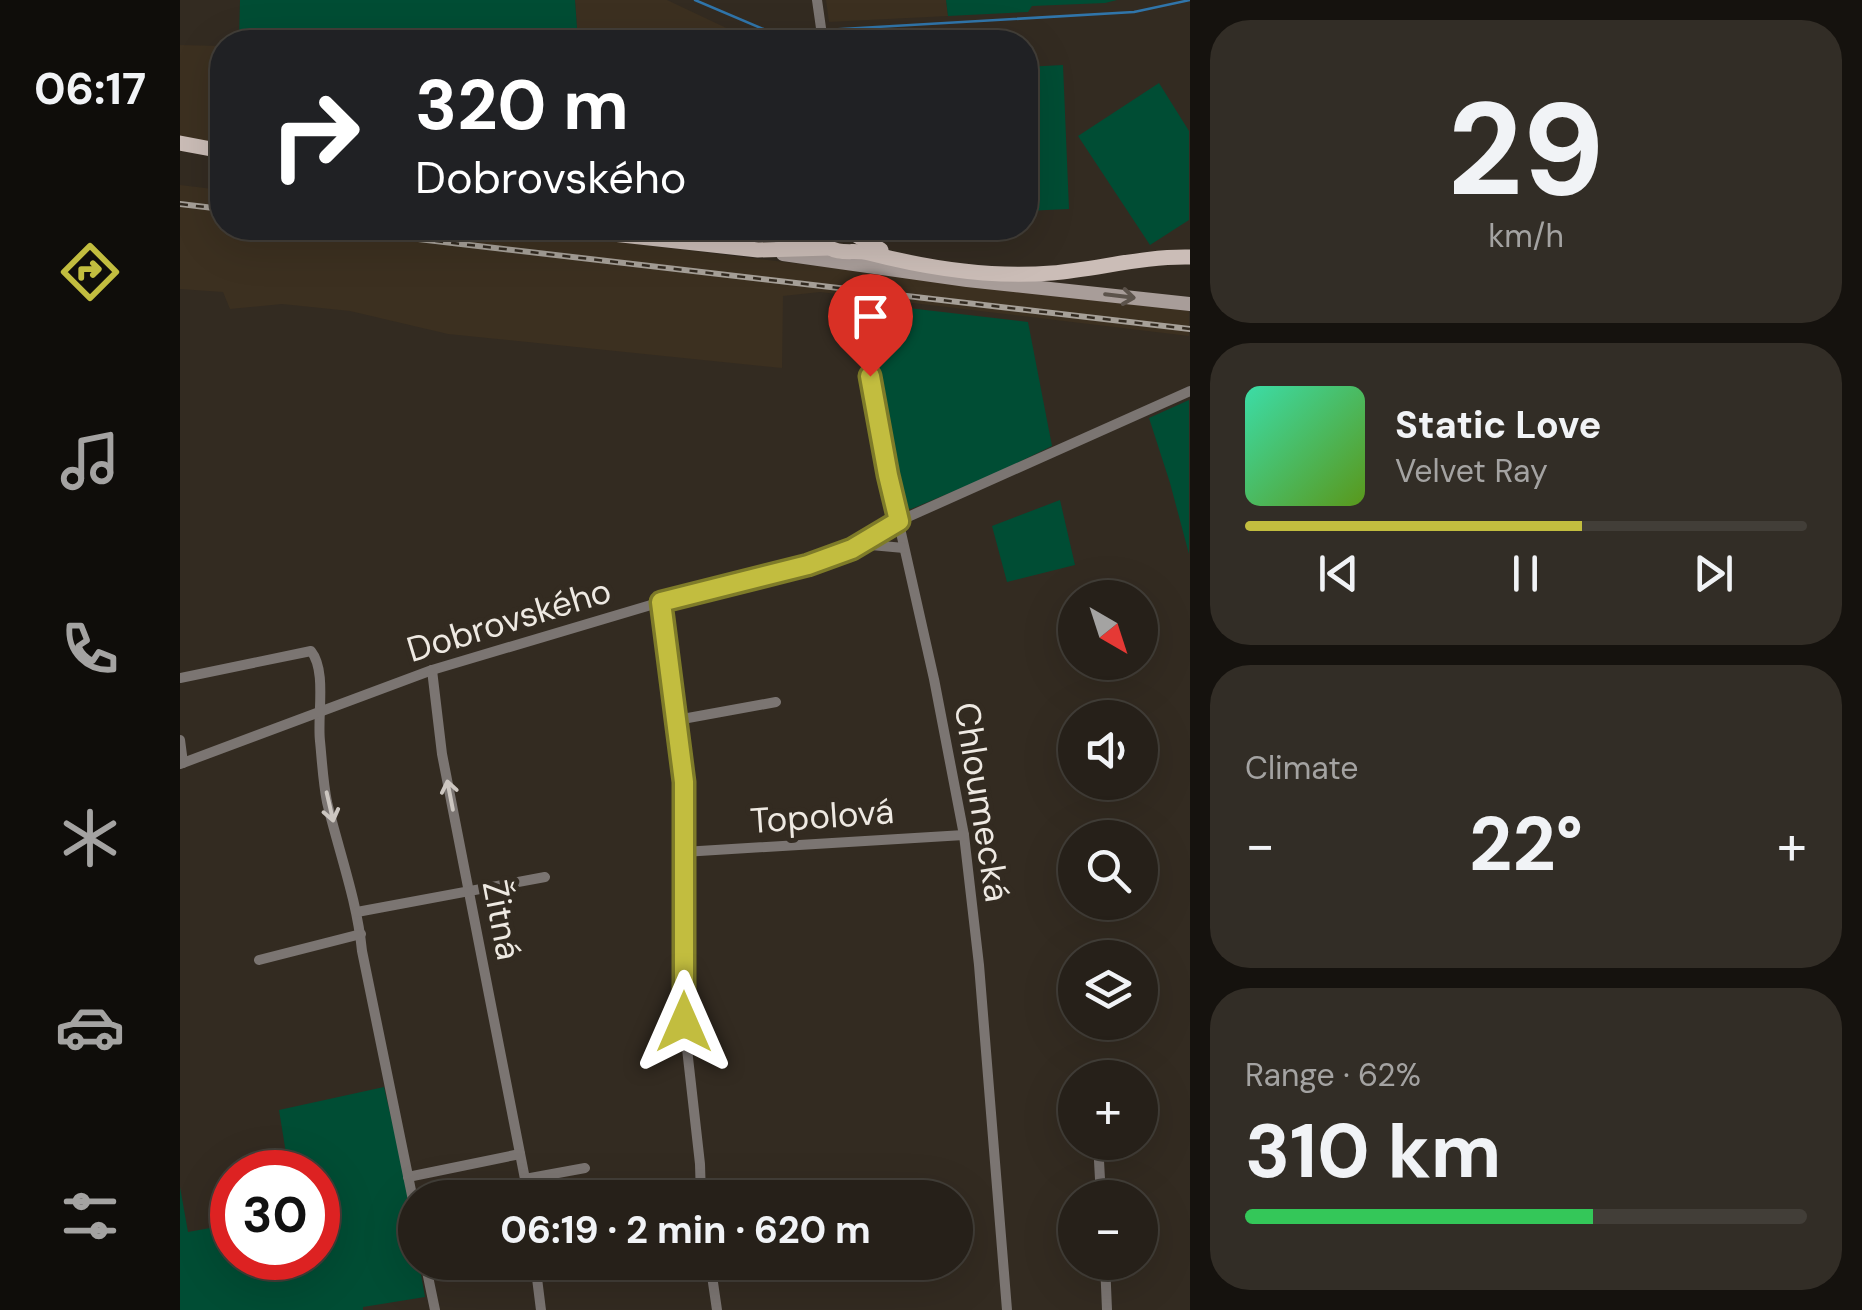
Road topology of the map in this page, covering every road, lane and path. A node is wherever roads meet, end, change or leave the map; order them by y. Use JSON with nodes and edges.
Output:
{"nodes":[{"id":1,"x":817,"y":0,"type":"edge"},
{"id":2,"x":821,"y":30,"type":"edge"},
{"id":3,"x":180,"y":143,"type":"edge"},
{"id":4,"x":210,"y":149,"type":"edge"},
{"id":5,"x":697,"y":240,"type":"edge"},
{"id":6,"x":780,"y":240,"type":"edge"},
{"id":7,"x":809,"y":240,"type":"edge"},
{"id":8,"x":824,"y":240,"type":"edge"},
{"id":9,"x":853,"y":240,"type":"edge"},
{"id":10,"x":868,"y":240,"type":"edge"},
{"id":11,"x":790,"y":248,"type":"junction"},
{"id":12,"x":838,"y":249,"type":"junction"},
{"id":13,"x":758,"y":250,"type":"junction"},
{"id":14,"x":1190,"y":257,"type":"edge"},
{"id":15,"x":902,"y":260,"type":"junction"},
{"id":16,"x":998,"y":274,"type":"junction"},
{"id":17,"x":1051,"y":288,"type":"junction"},
{"id":18,"x":1190,"y":304,"type":"edge"},
{"id":19,"x":858,"y":310,"type":"dead end"},
{"id":20,"x":1190,"y":392,"type":"edge"},
{"id":21,"x":899,"y":521,"type":"junction"},
{"id":22,"x":859,"y":544,"type":"junction"},
{"id":23,"x":904,"y":548,"type":"junction"},
{"id":24,"x":661,"y":602,"type":"junction"},
{"id":25,"x":432,"y":670,"type":"junction"},
{"id":26,"x":180,"y":678,"type":"edge"},
{"id":27,"x":776,"y":702,"type":"dead end"},
{"id":28,"x":320,"y":711,"type":"junction"},
{"id":29,"x":677,"y":720,"type":"junction"},
{"id":30,"x":180,"y":740,"type":"edge"},
{"id":31,"x":182,"y":764,"type":"edge"},
{"id":32,"x":964,"y":835,"type":"junction"},
{"id":33,"x":683,"y":852,"type":"junction"},
{"id":34,"x":545,"y":877,"type":"dead end"},
{"id":35,"x":468,"y":891,"type":"junction"},
{"id":36,"x":357,"y":912,"type":"junction"},
{"id":37,"x":360,"y":934,"type":"junction"},
{"id":38,"x":259,"y":960,"type":"dead end"},
{"id":39,"x":520,"y":1154,"type":"junction"},
{"id":40,"x":585,"y":1168,"type":"dead end"},
{"id":41,"x":408,"y":1177,"type":"junction"},
{"id":42,"x":525,"y":1179,"type":"joint"},
{"id":43,"x":409,"y":1180,"type":"edge"},
{"id":44,"x":700,"y":1180,"type":"edge"},
{"id":45,"x":428,"y":1280,"type":"edge"},
{"id":46,"x":537,"y":1280,"type":"edge"},
{"id":47,"x":713,"y":1280,"type":"edge"},
{"id":48,"x":1106,"y":1280,"type":"edge"},
{"id":49,"x":434,"y":1310,"type":"edge"},
{"id":50,"x":541,"y":1310,"type":"edge"},
{"id":51,"x":717,"y":1310,"type":"edge"},
{"id":52,"x":1007,"y":1310,"type":"edge"},
{"id":53,"x":1107,"y":1310,"type":"edge"}],
"edges":[{"from":1,"to":2,"type":"street"},
{"from":3,"to":4,"type":"main road"},
{"from":5,"to":13,"type":"main road"},
{"from":6,"to":11,"type":"street"},
{"from":7,"to":11,"type":"main road"},
{"from":8,"to":12,"type":"main road"},
{"from":9,"to":12,"type":"main road"},
{"from":10,"to":15,"type":"main road"},
{"from":11,"to":12,"type":"main road"},
{"from":11,"to":13,"type":"main road"},
{"from":12,"to":15,"type":"main road"},
{"from":13,"to":17,"type":"street"},
{"from":14,"to":16,"type":"main road"},
{"from":15,"to":16,"type":"main road"},
{"from":16,"to":17,"type":"street"},
{"from":17,"to":18,"type":"street","one_way":true},
{"from":19,"to":21,"type":"street","name":"Chloumecká"},
{"from":20,"to":21,"type":"street","name":"Dobrovského"},
{"from":21,"to":22,"type":"street","name":"Dobrovského"},
{"from":21,"to":23,"type":"street","name":"Chloumecká"},
{"from":22,"to":23,"type":"street","name":"Dobrovského"},
{"from":22,"to":24,"type":"street","name":"Dobrovského"},
{"from":23,"to":32,"type":"street","name":"Chloumecká"},
{"from":24,"to":25,"type":"street","name":"Dobrovského"},
{"from":24,"to":29,"type":"street"},
{"from":25,"to":28,"type":"street","name":"Dobrovského"},
{"from":35,"to":25,"type":"street","name":"Žitná","one_way":true},
{"from":26,"to":28,"type":"street"},
{"from":27,"to":29,"type":"street"},
{"from":28,"to":31,"type":"street","name":"Dobrovského"},
{"from":28,"to":36,"type":"street","one_way":true},
{"from":29,"to":33,"type":"street"},
{"from":30,"to":31,"type":"street"},
{"from":32,"to":33,"type":"street","name":"Topolová"},
{"from":32,"to":52,"type":"street","name":"Chloumecká"},
{"from":33,"to":44,"type":"street"},
{"from":34,"to":35,"type":"street"},
{"from":35,"to":36,"type":"street"},
{"from":35,"to":39,"type":"street","name":"Žitná"},
{"from":36,"to":37,"type":"street"},
{"from":37,"to":38,"type":"street"},
{"from":37,"to":41,"type":"street"},
{"from":39,"to":41,"type":"street"},
{"from":39,"to":42,"type":"street","name":"Žitná"},
{"from":40,"to":42,"type":"street"},
{"from":41,"to":43,"type":"street"},
{"from":45,"to":49,"type":"street"},
{"from":46,"to":50,"type":"street"},
{"from":47,"to":51,"type":"street"},
{"from":48,"to":53,"type":"street"}]}
